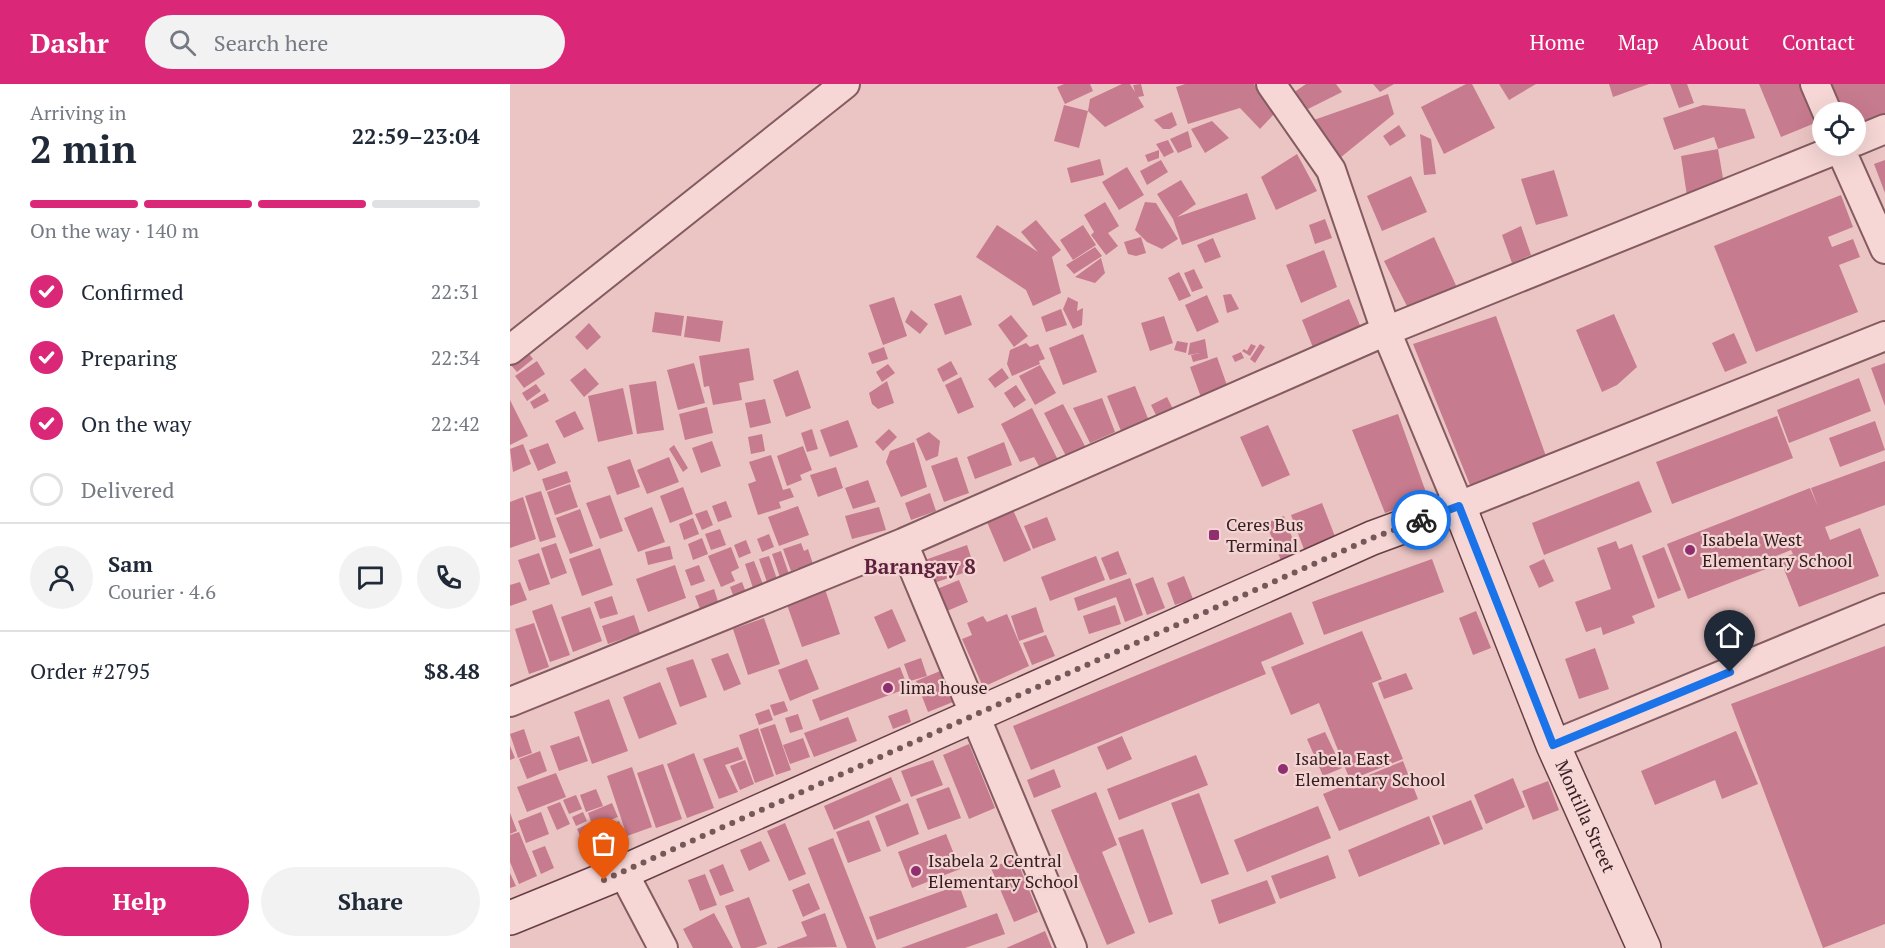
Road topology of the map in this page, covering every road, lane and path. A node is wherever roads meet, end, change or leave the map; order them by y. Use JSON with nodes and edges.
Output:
{"nodes":[{"id":1,"x":845,"y":84,"type":"edge"},
{"id":2,"x":1270,"y":84,"type":"edge"},
{"id":3,"x":1815,"y":84,"type":"edge"},
{"id":4,"x":1823,"y":102,"type":"edge"},
{"id":5,"x":1885,"y":129,"type":"edge"},
{"id":6,"x":1866,"y":137,"type":"edge"},
{"id":7,"x":1818,"y":156,"type":"edge"},
{"id":8,"x":1849,"y":156,"type":"edge"},
{"id":9,"x":1885,"y":249,"type":"edge"},
{"id":10,"x":1386,"y":331,"type":"junction"},
{"id":11,"x":1885,"y":336,"type":"edge"},
{"id":12,"x":510,"y":350,"type":"edge"},
{"id":13,"x":1459,"y":506,"type":"junction"},
{"id":14,"x":903,"y":543,"type":"junction"},
{"id":15,"x":1885,"y":608,"type":"edge"},
{"id":16,"x":510,"y":702,"type":"edge"},
{"id":17,"x":977,"y":714,"type":"junction"},
{"id":18,"x":1553,"y":745,"type":"junction"},
{"id":19,"x":623,"y":872,"type":"junction"},
{"id":20,"x":510,"y":918,"type":"edge"},
{"id":21,"x":663,"y":948,"type":"edge"},
{"id":22,"x":1072,"y":948,"type":"edge"},
{"id":23,"x":1644,"y":948,"type":"edge"}],
"edges":[{"from":1,"to":12,"type":"street"},
{"from":2,"to":10,"type":"street"},
{"from":3,"to":4,"type":"street"},
{"from":5,"to":6,"type":"street"},
{"from":7,"to":10,"type":"street"},
{"from":8,"to":9,"type":"street"},
{"from":10,"to":13,"type":"street"},
{"from":10,"to":14,"type":"street"},
{"from":11,"to":13,"type":"street"},
{"from":13,"to":17,"type":"main road"},
{"from":13,"to":18,"type":"main road","name":"Montilla Street"},
{"from":14,"to":16,"type":"street"},
{"from":14,"to":17,"type":"street"},
{"from":15,"to":18,"type":"street"},
{"from":17,"to":19,"type":"main road"},
{"from":17,"to":22,"type":"street"},
{"from":18,"to":23,"type":"main road","name":"Montilla Street"},
{"from":19,"to":20,"type":"main road"},
{"from":19,"to":21,"type":"street"}]}
